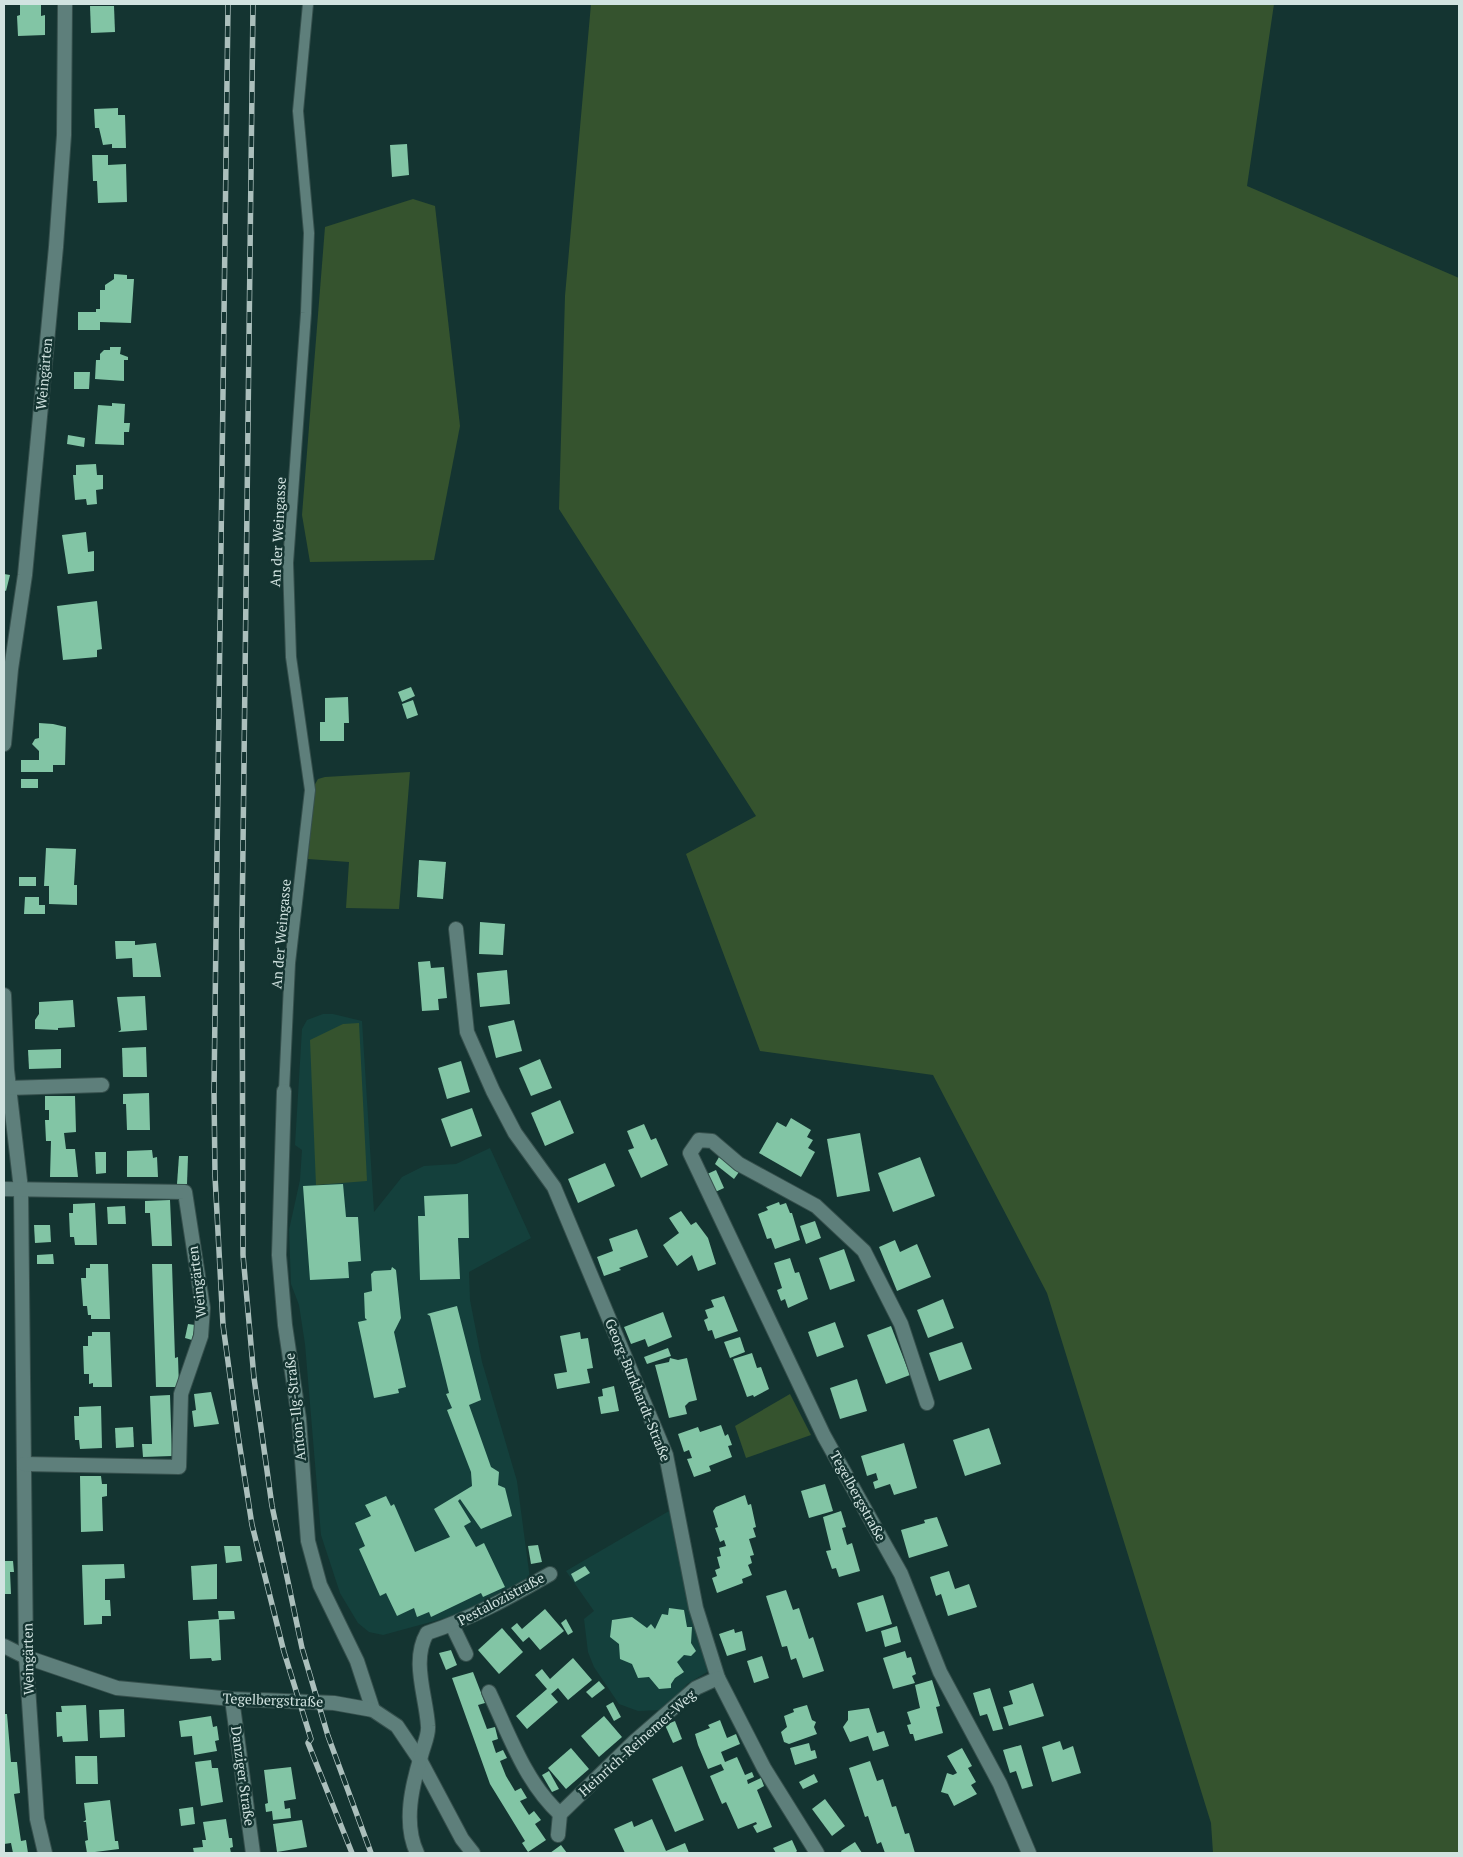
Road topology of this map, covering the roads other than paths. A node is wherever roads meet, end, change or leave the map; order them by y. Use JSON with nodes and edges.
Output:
{"nodes":[{"id":1,"x":65,"y":4,"type":"edge"},
{"id":2,"x":308,"y":4,"type":"edge"},
{"id":3,"x":4,"y":744,"type":"edge"},
{"id":4,"x":456,"y":929,"type":"dead end"},
{"id":5,"x":4,"y":995,"type":"edge"},
{"id":6,"x":102,"y":1085,"type":"dead end"},
{"id":7,"x":9,"y":1088,"type":"junction"},
{"id":8,"x":284,"y":1091,"type":"joint"},
{"id":9,"x":4,"y":1189,"type":"edge"},
{"id":10,"x":21,"y":1189,"type":"junction"},
{"id":11,"x":927,"y":1402,"type":"dead end"},
{"id":12,"x":24,"y":1464,"type":"junction"},
{"id":13,"x":550,"y":1574,"type":"dead end"},
{"id":14,"x":452,"y":1625,"type":"junction"},
{"id":15,"x":4,"y":1646,"type":"edge"},
{"id":16,"x":466,"y":1654,"type":"dead end"},
{"id":17,"x":26,"y":1657,"type":"junction"},
{"id":18,"x":718,"y":1678,"type":"junction"},
{"id":19,"x":489,"y":1692,"type":"dead end"},
{"id":20,"x":232,"y":1699,"type":"junction"},
{"id":21,"x":373,"y":1710,"type":"junction"},
{"id":22,"x":420,"y":1760,"type":"junction"},
{"id":23,"x":560,"y":1814,"type":"junction"},
{"id":24,"x":558,"y":1835,"type":"dead end"},
{"id":25,"x":45,"y":1853,"type":"edge"},
{"id":26,"x":253,"y":1853,"type":"edge"},
{"id":27,"x":417,"y":1853,"type":"edge"},
{"id":28,"x":473,"y":1853,"type":"edge"},
{"id":29,"x":817,"y":1853,"type":"edge"},
{"id":30,"x":1029,"y":1853,"type":"edge"}],
"edges":[{"from":1,"to":3,"type":"street","name":"Weingärten"},
{"from":2,"to":8,"type":"lane","name":"An der Weingasse"},
{"from":4,"to":18,"type":"street","name":"Georg-Burkhardt-Straße"},
{"from":5,"to":7,"type":"street","name":"Weingärten"},
{"from":6,"to":7,"type":"street"},
{"from":7,"to":10,"type":"street","name":"Weingärten"},
{"from":8,"to":21,"type":"street","name":"Anton-Ilg-Straße"},
{"from":9,"to":10,"type":"street"},
{"from":10,"to":12,"type":"street","name":"Weingärten"},
{"from":10,"to":12,"type":"street","name":"Weingärten"},
{"from":11,"to":30,"type":"street","name":"Tegelbergstraße"},
{"from":12,"to":17,"type":"street","name":"Weingärten"},
{"from":13,"to":14,"type":"street","name":"Pestalozistraße"},
{"from":14,"to":16,"type":"street","name":"Pestalozistraße"},
{"from":14,"to":22,"type":"street","name":"Pestalozistraße"},
{"from":15,"to":17,"type":"street","name":"Tegelbergstraße"},
{"from":17,"to":20,"type":"street","name":"Tegelbergstraße"},
{"from":17,"to":25,"type":"street","name":"Weingärten"},
{"from":18,"to":23,"type":"street","name":"Heinrich-Reinemer-Weg"},
{"from":18,"to":29,"type":"street","name":"Georg-Burkhardt-Straße"},
{"from":19,"to":23,"type":"street"},
{"from":20,"to":21,"type":"street","name":"Tegelbergstraße"},
{"from":20,"to":26,"type":"street","name":"Danziger Straße"},
{"from":21,"to":22,"type":"street","name":"Tegelbergstraße"},
{"from":22,"to":27,"type":"street","name":"Pestalozistraße"},
{"from":22,"to":28,"type":"street","name":"Tegelbergstraße"},
{"from":23,"to":24,"type":"street"}]}
